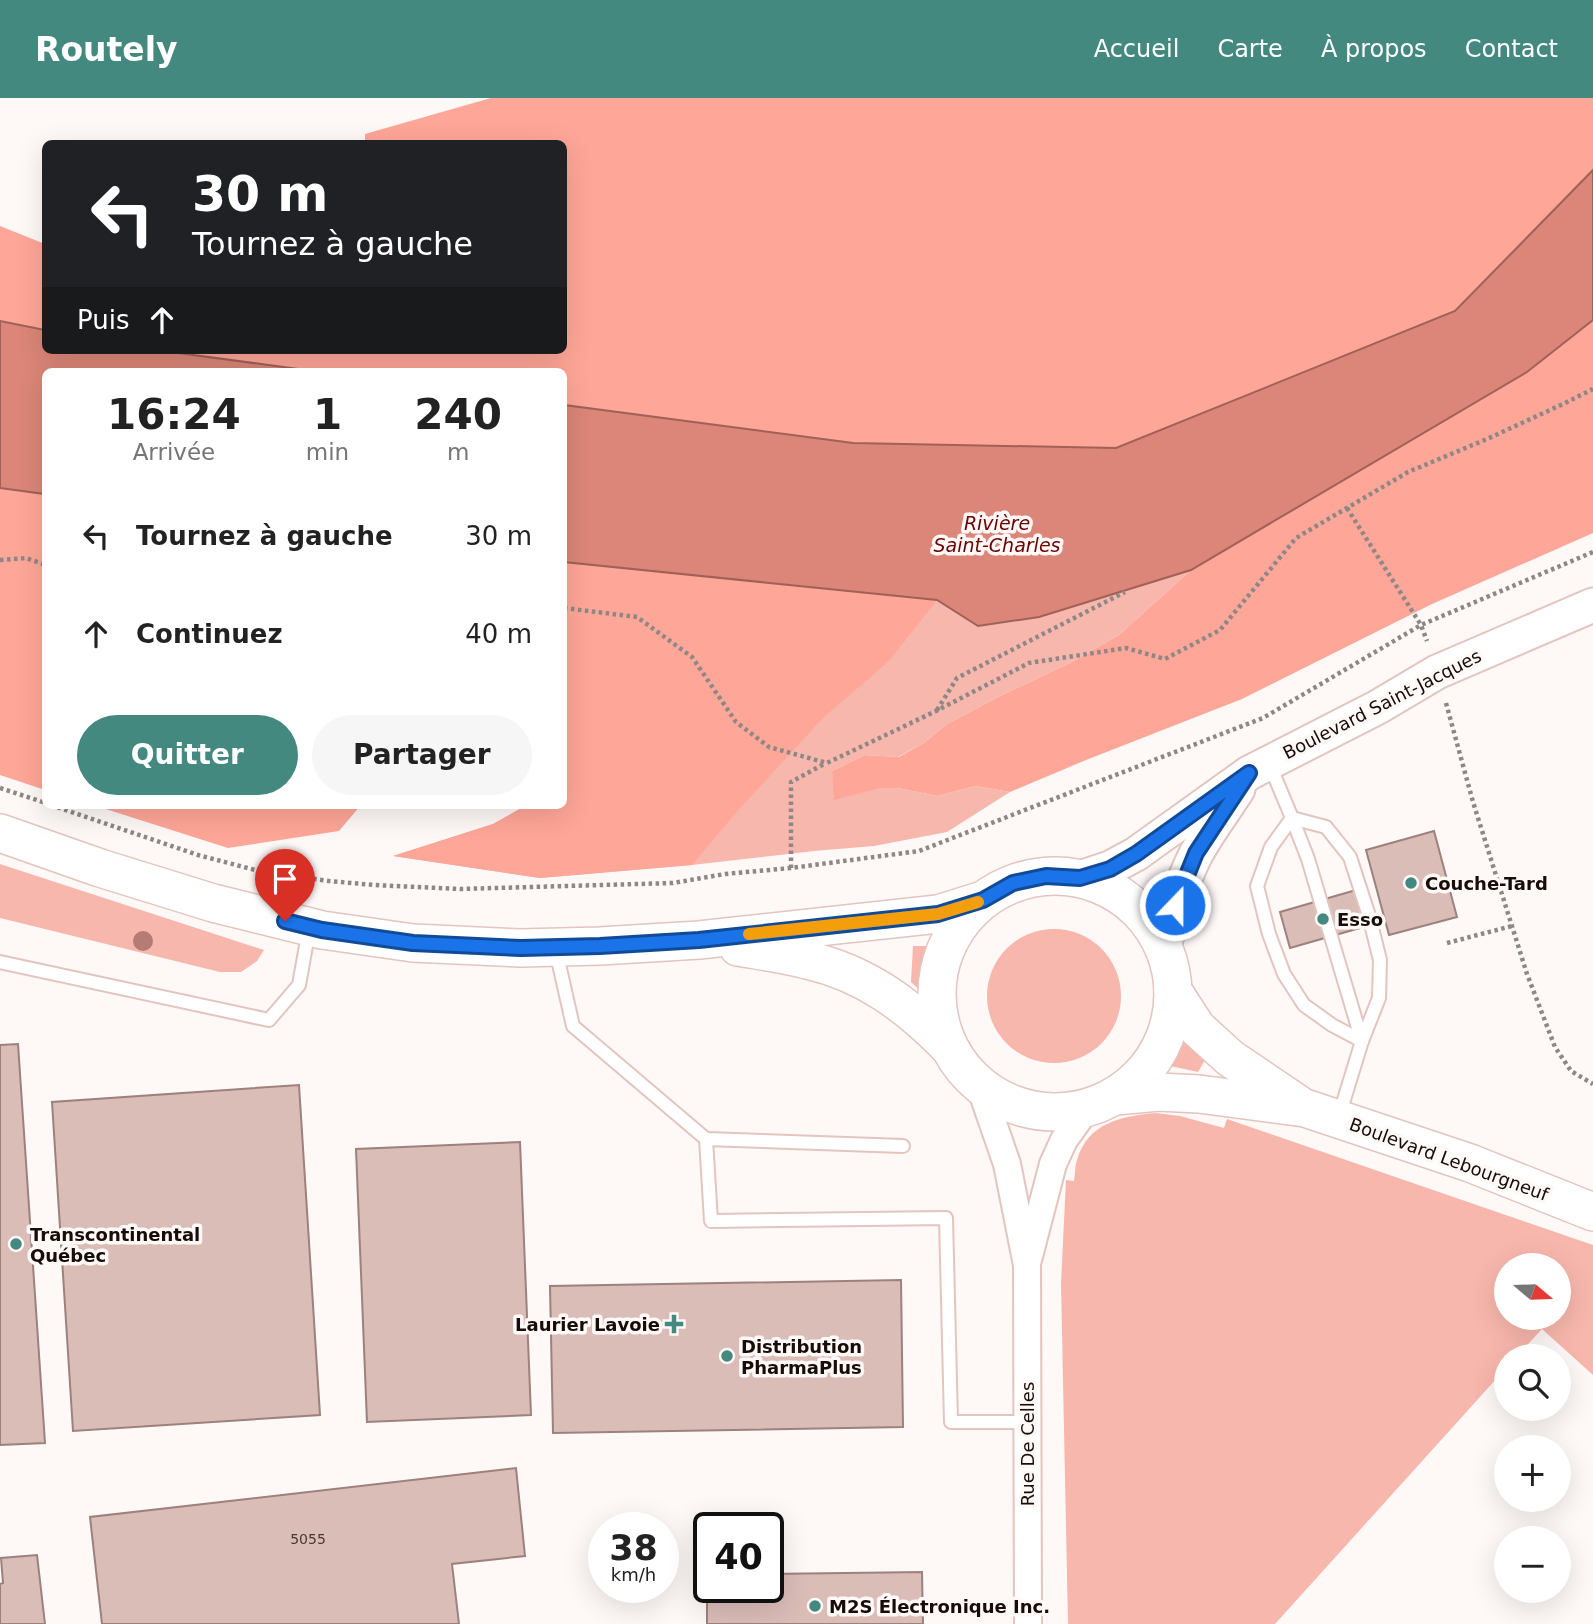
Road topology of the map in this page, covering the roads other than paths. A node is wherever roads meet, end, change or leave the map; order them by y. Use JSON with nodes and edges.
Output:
{"nodes":[{"id":1,"x":1593,"y":605,"type":"edge"},
{"id":2,"x":1259,"y":768,"type":"junction"},
{"id":3,"x":1292,"y":818,"type":"junction"},
{"id":4,"x":0,"y":833,"type":"edge"},
{"id":5,"x":1080,"y":878,"type":"junction"},
{"id":6,"x":983,"y":900,"type":"junction"},
{"id":7,"x":309,"y":927,"type":"junction"},
{"id":8,"x":699,"y":940,"type":"junction"},
{"id":9,"x":555,"y":947,"type":"junction"},
{"id":10,"x":1164,"y":948,"type":"junction"},
{"id":11,"x":0,"y":962,"type":"edge"},
{"id":12,"x":1173,"y":991,"type":"junction"},
{"id":13,"x":1362,"y":1041,"type":"junction"},
{"id":14,"x":950,"y":1049,"type":"junction"},
{"id":15,"x":980,"y":1086,"type":"junction"},
{"id":16,"x":1101,"y":1102,"type":"junction"},
{"id":17,"x":1322,"y":1114,"type":"junction"},
{"id":18,"x":706,"y":1139,"type":"junction"},
{"id":19,"x":903,"y":1146,"type":"dead end"},
{"id":20,"x":1593,"y":1212,"type":"edge"},
{"id":21,"x":1027,"y":1265,"type":"junction"},
{"id":22,"x":1027,"y":1422,"type":"junction"},
{"id":23,"x":1028,"y":1624,"type":"edge"}],
"edges":[{"from":1,"to":2,"type":"street","name":"Boulevard Saint-Jacques"},
{"from":2,"to":3,"type":"lane"},
{"from":2,"to":5,"type":"street","name":"Boulevard Saint-Jacques"},
{"from":2,"to":10,"type":"street","name":"Boulevard Saint-Jacques"},
{"from":3,"to":13,"type":"lane"},
{"from":3,"to":13,"type":"lane"},
{"from":3,"to":13,"type":"lane"},
{"from":4,"to":7,"type":"main road"},
{"from":5,"to":6,"type":"main road"},
{"from":5,"to":10,"type":"main road"},
{"from":6,"to":8,"type":"main road"},
{"from":6,"to":14,"type":"main road"},
{"from":7,"to":9,"type":"main road"},
{"from":7,"to":11,"type":"lane"},
{"from":8,"to":9,"type":"main road"},
{"from":8,"to":14,"type":"main road"},
{"from":9,"to":18,"type":"lane"},
{"from":10,"to":12,"type":"main road"},
{"from":12,"to":16,"type":"main road"},
{"from":12,"to":17,"type":"main road","name":"Boulevard Lebourgneuf"},
{"from":13,"to":17,"type":"lane"},
{"from":14,"to":15,"type":"main road"},
{"from":15,"to":16,"type":"main road"},
{"from":15,"to":21,"type":"street","name":"Rue De Celles"},
{"from":16,"to":17,"type":"main road","name":"Boulevard Lebourgneuf"},
{"from":16,"to":21,"type":"street","name":"Rue De Celles"},
{"from":17,"to":20,"type":"main road","name":"Boulevard Lebourgneuf"},
{"from":18,"to":19,"type":"lane"},
{"from":18,"to":22,"type":"lane"},
{"from":21,"to":22,"type":"street","name":"Rue De Celles"},
{"from":22,"to":23,"type":"street","name":"Rue De Celles"}]}
